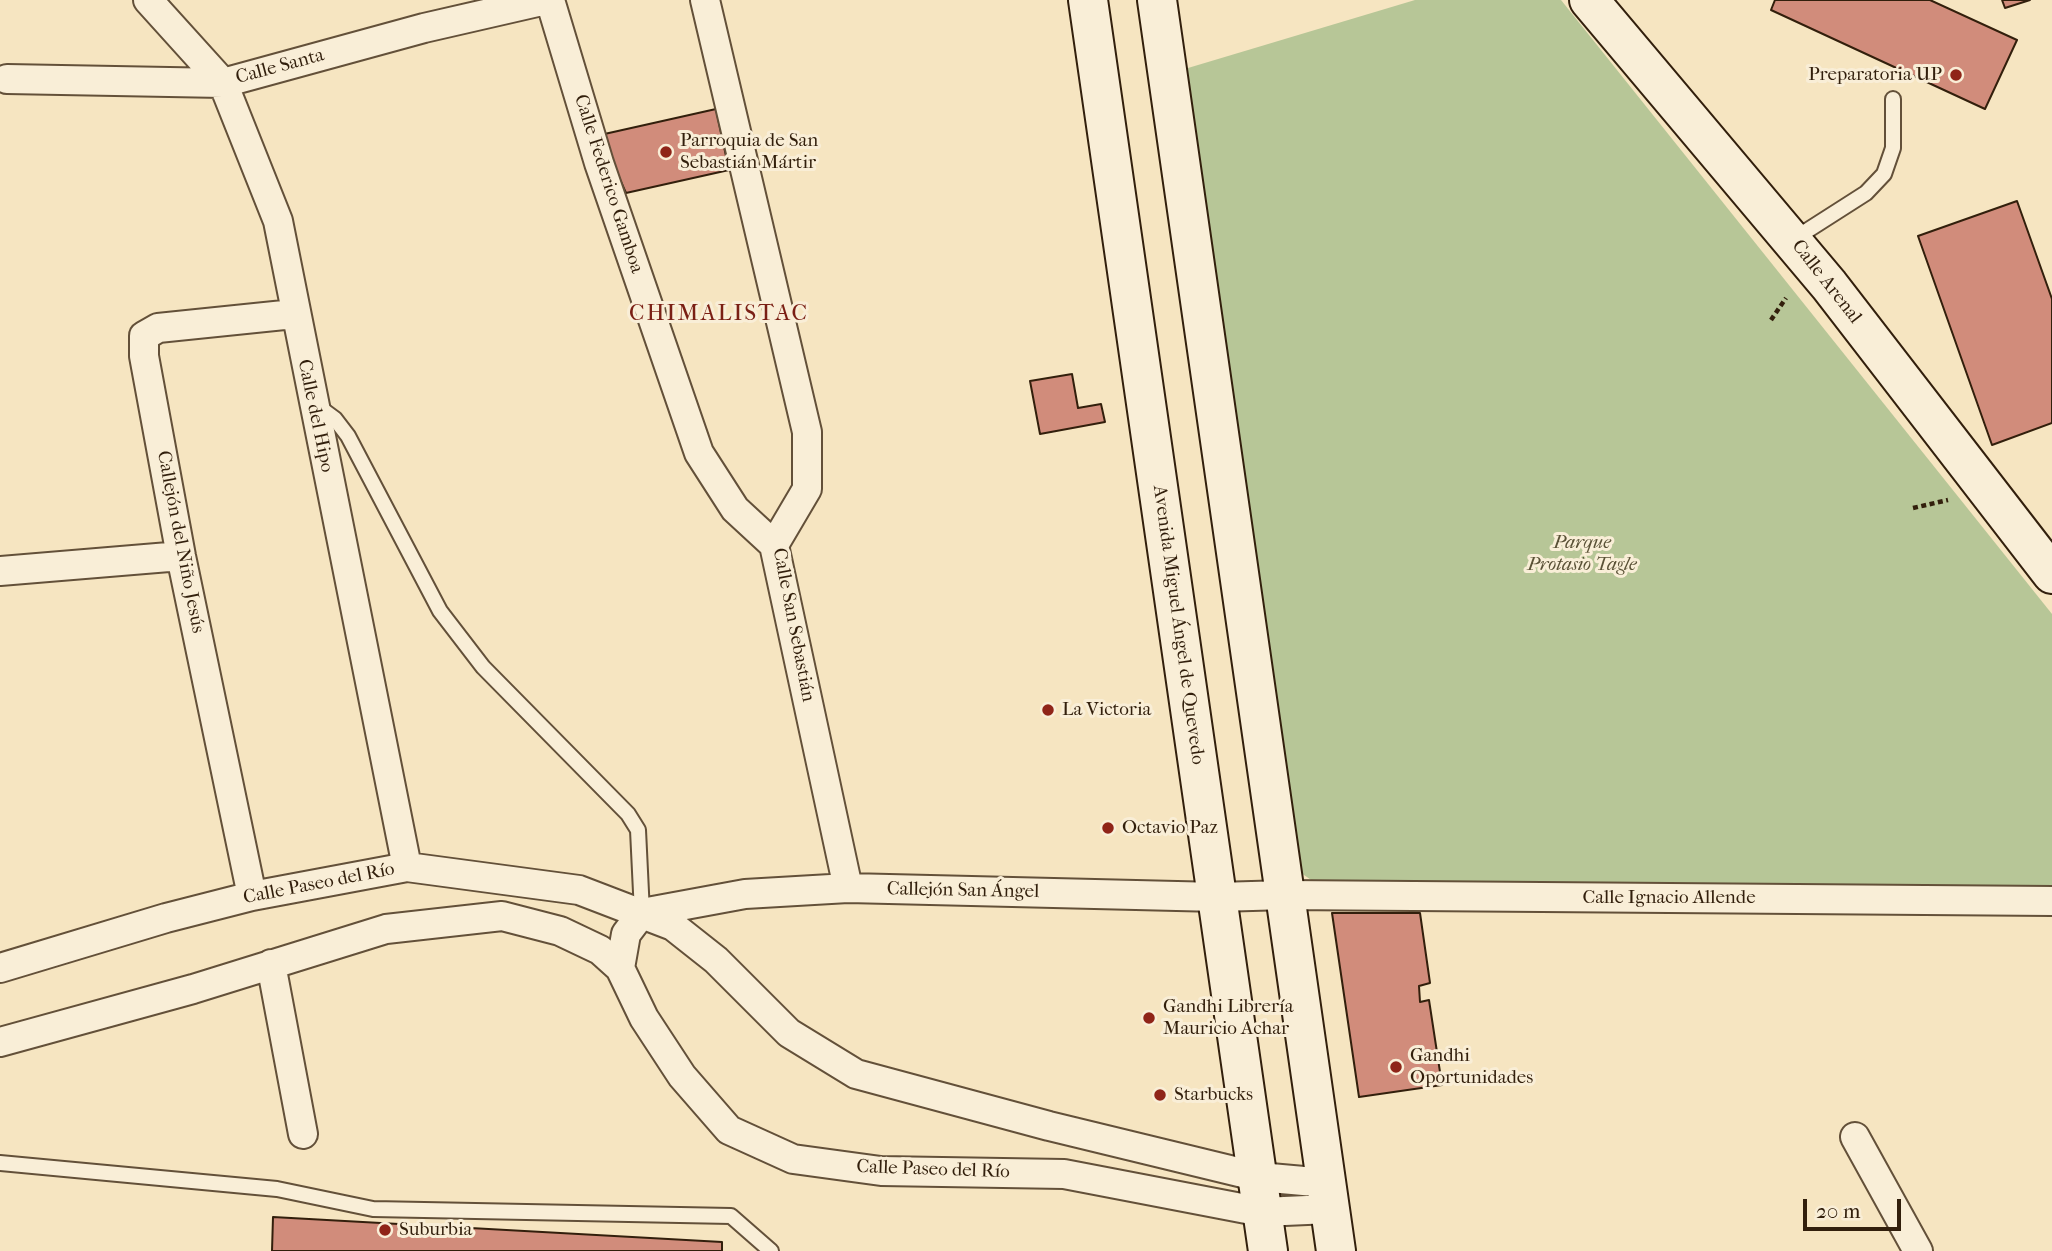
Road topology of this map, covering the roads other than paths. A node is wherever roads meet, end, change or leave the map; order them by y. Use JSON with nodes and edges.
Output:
{"nodes":[{"id":1,"x":148,"y":0,"type":"edge"},
{"id":2,"x":548,"y":0,"type":"edge"},
{"id":3,"x":705,"y":0,"type":"edge"},
{"id":4,"x":1088,"y":0,"type":"edge"},
{"id":5,"x":1157,"y":0,"type":"edge"},
{"id":6,"x":1589,"y":0,"type":"edge"},
{"id":7,"x":7,"y":79,"type":"dead end"},
{"id":8,"x":223,"y":83,"type":"junction"},
{"id":9,"x":1893,"y":99,"type":"dead end"},
{"id":10,"x":1793,"y":240,"type":"junction"},
{"id":11,"x":294,"y":314,"type":"junction"},
{"id":12,"x":312,"y":402,"type":"junction"},
{"id":13,"x":774,"y":545,"type":"junction"},
{"id":14,"x":181,"y":556,"type":"junction"},
{"id":15,"x":0,"y":571,"type":"edge"},
{"id":16,"x":2052,"y":574,"type":"edge"},
{"id":17,"x":407,"y":867,"type":"junction"},
{"id":18,"x":848,"y":888,"type":"junction"},
{"id":19,"x":1286,"y":895,"type":"junction"},
{"id":20,"x":252,"y":896,"type":"junction"},
{"id":21,"x":1218,"y":897,"type":"junction"},
{"id":22,"x":2052,"y":901,"type":"edge"},
{"id":23,"x":642,"y":913,"type":"junction"},
{"id":24,"x":271,"y":964,"type":"junction"},
{"id":25,"x":0,"y":968,"type":"edge"},
{"id":26,"x":620,"y":968,"type":"junction"},
{"id":27,"x":0,"y":1042,"type":"edge"},
{"id":28,"x":303,"y":1134,"type":"dead end"},
{"id":29,"x":1855,"y":1137,"type":"dead end"},
{"id":30,"x":1097,"y":1139,"type":"junction"},
{"id":31,"x":0,"y":1163,"type":"edge"},
{"id":32,"x":1089,"y":1177,"type":"junction"},
{"id":33,"x":1261,"y":1195,"type":"junction"},
{"id":34,"x":1328,"y":1196,"type":"junction"},
{"id":35,"x":771,"y":1251,"type":"edge"},
{"id":36,"x":1268,"y":1251,"type":"edge"},
{"id":37,"x":1336,"y":1251,"type":"edge"},
{"id":38,"x":1918,"y":1251,"type":"edge"}],
"edges":[{"from":1,"to":8,"type":"street","name":"Calle del Hipo"},
{"from":2,"to":8,"type":"street","name":"Calle Santa"},
{"from":2,"to":13,"type":"street","name":"Calle Federico Gamboa"},
{"from":3,"to":13,"type":"street","name":"Calle San Sebastián"},
{"from":4,"to":21,"type":"main road","name":"Avenida Miguel Ángel de Quevedo"},
{"from":5,"to":19,"type":"main road"},
{"from":6,"to":10,"type":"main road","name":"Calle Arenal"},
{"from":7,"to":8,"type":"street","name":"Calle Santa"},
{"from":8,"to":11,"type":"street","name":"Calle del Hipo"},
{"from":9,"to":10,"type":"lane"},
{"from":10,"to":16,"type":"main road","name":"Calle Arenal"},
{"from":11,"to":12,"type":"street","name":"Calle del Hipo"},
{"from":11,"to":14,"type":"street","name":"Callejón del Niño Jesús"},
{"from":12,"to":17,"type":"street","name":"Calle del Hipo"},
{"from":12,"to":23,"type":"lane"},
{"from":13,"to":18,"type":"street","name":"Calle San Sebastián"},
{"from":14,"to":15,"type":"street"},
{"from":14,"to":20,"type":"street","name":"Callejón del Niño Jesús"},
{"from":17,"to":20,"type":"street","name":"Calle Paseo del Río"},
{"from":17,"to":23,"type":"street","name":"Calle Paseo del Río"},
{"from":18,"to":21,"type":"street","name":"Callejón San Ángel"},
{"from":18,"to":23,"type":"street","name":"Callejón San Ángel"},
{"from":19,"to":21,"type":"street","name":"Callejón San Ángel"},
{"from":19,"to":22,"type":"street","name":"Calle Ignacio Allende"},
{"from":19,"to":34,"type":"main road"},
{"from":20,"to":25,"type":"street","name":"Calle Paseo del Río"},
{"from":21,"to":33,"type":"main road","name":"Avenida Miguel Ángel de Quevedo"},
{"from":23,"to":26,"type":"street"},
{"from":23,"to":30,"type":"street","name":"Calle Paseo del Río"},
{"from":24,"to":26,"type":"street","name":"Calle Paseo del Río"},
{"from":24,"to":27,"type":"street","name":"Calle Paseo del Río"},
{"from":24,"to":28,"type":"street"},
{"from":26,"to":32,"type":"street","name":"Calle Paseo del Río"},
{"from":29,"to":38,"type":"street"},
{"from":30,"to":32,"type":"street"},
{"from":30,"to":33,"type":"street","name":"Calle Paseo del Río"},
{"from":31,"to":35,"type":"lane"},
{"from":32,"to":33,"type":"street","name":"Calle Paseo del Río"},
{"from":33,"to":34,"type":"street","name":"Calle Paseo del Río"},
{"from":33,"to":36,"type":"main road","name":"Avenida Miguel Ángel de Quevedo"},
{"from":34,"to":37,"type":"main road"}]}
